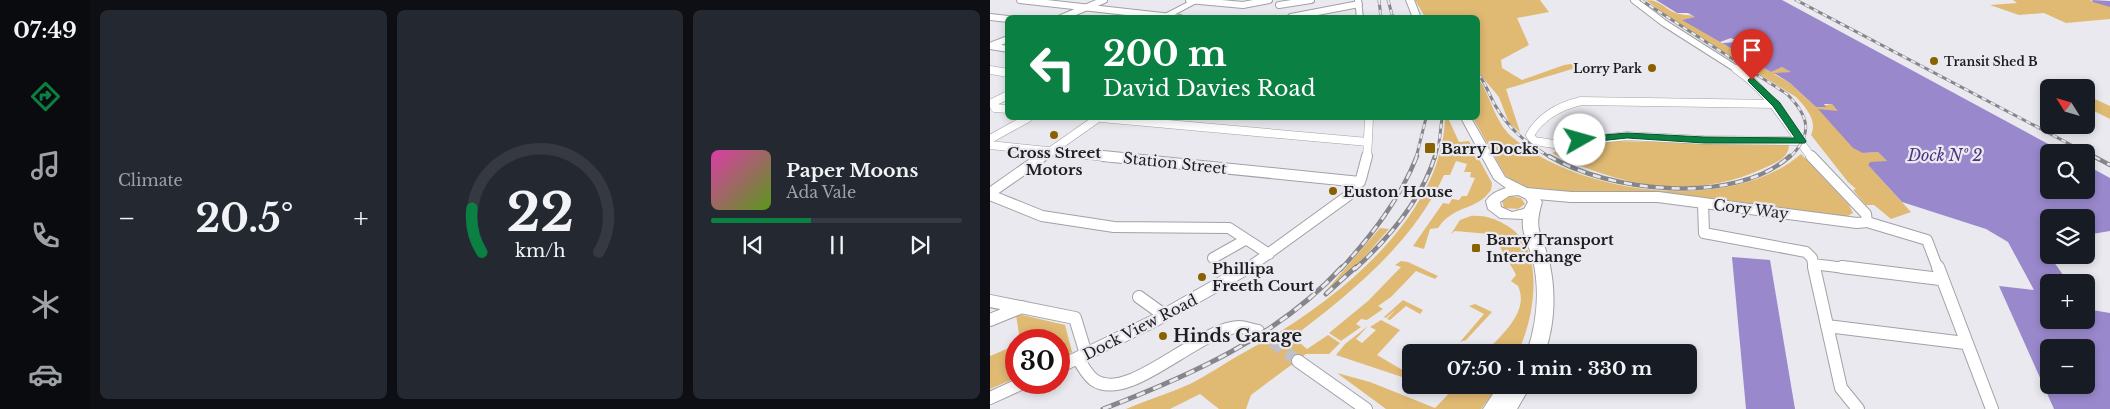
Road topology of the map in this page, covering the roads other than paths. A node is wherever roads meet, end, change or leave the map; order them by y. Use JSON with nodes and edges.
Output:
{"nodes":[{"id":1,"x":1020,"y":0,"type":"edge"},
{"id":2,"x":1104,"y":0,"type":"edge"},
{"id":3,"x":1194,"y":0,"type":"edge"},
{"id":4,"x":1270,"y":0,"type":"edge"},
{"id":5,"x":1311,"y":0,"type":"edge"},
{"id":6,"x":1410,"y":0,"type":"edge"},
{"id":7,"x":1634,"y":0,"type":"edge"},
{"id":8,"x":1045,"y":1,"type":"edge"},
{"id":9,"x":1358,"y":2,"type":"edge"},
{"id":10,"x":1279,"y":5,"type":"junction"},
{"id":11,"x":1086,"y":7,"type":"junction"},
{"id":12,"x":1068,"y":15,"type":"edge"},
{"id":13,"x":1148,"y":15,"type":"edge"},
{"id":14,"x":1167,"y":15,"type":"edge"},
{"id":15,"x":1289,"y":15,"type":"edge"},
{"id":16,"x":1300,"y":15,"type":"edge"},
{"id":17,"x":1360,"y":15,"type":"edge"},
{"id":18,"x":1416,"y":15,"type":"edge"},
{"id":19,"x":990,"y":17,"type":"edge"},
{"id":20,"x":1005,"y":19,"type":"edge"},
{"id":21,"x":1005,"y":40,"type":"edge"},
{"id":22,"x":991,"y":47,"type":"edge"},
{"id":23,"x":1005,"y":49,"type":"edge"},
{"id":24,"x":990,"y":70,"type":"edge"},
{"id":25,"x":1005,"y":72,"type":"edge"},
{"id":26,"x":1005,"y":97,"type":"edge"},
{"id":27,"x":1776,"y":104,"type":"junction"},
{"id":28,"x":993,"y":106,"type":"edge"},
{"id":29,"x":1024,"y":120,"type":"edge"},
{"id":30,"x":1096,"y":120,"type":"edge"},
{"id":31,"x":1121,"y":120,"type":"edge"},
{"id":32,"x":1369,"y":120,"type":"edge"},
{"id":33,"x":1467,"y":120,"type":"edge"},
{"id":34,"x":990,"y":139,"type":"edge"},
{"id":35,"x":1802,"y":141,"type":"junction"},
{"id":36,"x":1368,"y":142,"type":"junction"},
{"id":37,"x":990,"y":144,"type":"edge"},
{"id":38,"x":1050,"y":151,"type":"junction"},
{"id":39,"x":1500,"y":179,"type":"junction"},
{"id":40,"x":1360,"y":182,"type":"junction"},
{"id":41,"x":1523,"y":192,"type":"junction"},
{"id":42,"x":990,"y":194,"type":"edge"},
{"id":43,"x":1499,"y":195,"type":"junction"},
{"id":44,"x":1571,"y":196,"type":"junction"},
{"id":45,"x":1703,"y":203,"type":"junction"},
{"id":46,"x":1533,"y":208,"type":"junction"},
{"id":47,"x":1508,"y":216,"type":"junction"},
{"id":48,"x":1867,"y":222,"type":"junction"},
{"id":49,"x":1530,"y":232,"type":"junction"},
{"id":50,"x":1245,"y":240,"type":"junction"},
{"id":51,"x":1269,"y":254,"type":"junction"},
{"id":52,"x":1213,"y":258,"type":"dead end"},
{"id":53,"x":1813,"y":264,"type":"junction"},
{"id":54,"x":1940,"y":279,"type":"junction"},
{"id":55,"x":1139,"y":297,"type":"dead end"},
{"id":56,"x":990,"y":301,"type":"edge"},
{"id":57,"x":1022,"y":307,"type":"junction"},
{"id":58,"x":1164,"y":315,"type":"junction"},
{"id":59,"x":990,"y":320,"type":"edge"},
{"id":60,"x":1827,"y":326,"type":"junction"},
{"id":61,"x":1541,"y":327,"type":"junction"},
{"id":62,"x":1258,"y":331,"type":"tunnel mouth"},
{"id":63,"x":1965,"y":343,"type":"junction"},
{"id":64,"x":1532,"y":344,"type":"edge"},
{"id":65,"x":1538,"y":344,"type":"edge"},
{"id":66,"x":1082,"y":357,"type":"junction"},
{"id":67,"x":1298,"y":361,"type":"tunnel mouth"},
{"id":68,"x":1070,"y":362,"type":"edge"},
{"id":69,"x":1005,"y":391,"type":"edge"},
{"id":70,"x":1504,"y":394,"type":"edge"},
{"id":71,"x":1516,"y":394,"type":"edge"},
{"id":72,"x":990,"y":398,"type":"edge"},
{"id":73,"x":1362,"y":408,"type":"edge"},
{"id":74,"x":1493,"y":409,"type":"edge"},
{"id":75,"x":1507,"y":409,"type":"edge"},
{"id":76,"x":1858,"y":409,"type":"edge"},
{"id":77,"x":1992,"y":409,"type":"edge"}],
"edges":[{"from":1,"to":8,"type":"street"},
{"from":2,"to":11,"type":"street"},
{"from":3,"to":4,"type":"street"},
{"from":3,"to":14,"type":"street"},
{"from":4,"to":10,"type":"street"},
{"from":5,"to":10,"type":"street"},
{"from":6,"to":18,"type":"street"},
{"from":7,"to":27,"type":"street"},
{"from":8,"to":11,"type":"street"},
{"from":9,"to":16,"type":"street"},
{"from":9,"to":17,"type":"street"},
{"from":10,"to":15,"type":"street"},
{"from":11,"to":12,"type":"street"},
{"from":11,"to":13,"type":"street"},
{"from":19,"to":20,"type":"street"},
{"from":21,"to":22,"type":"street"},
{"from":22,"to":23,"type":"street"},
{"from":24,"to":25,"type":"street"},
{"from":26,"to":28,"type":"street"},
{"from":27,"to":35,"type":"street"},
{"from":27,"to":35,"type":"street"},
{"from":29,"to":34,"type":"street"},
{"from":30,"to":38,"type":"street"},
{"from":31,"to":36,"type":"street"},
{"from":32,"to":36,"type":"street"},
{"from":33,"to":39,"type":"street"},
{"from":35,"to":48,"type":"street"},
{"from":36,"to":40,"type":"street"},
{"from":37,"to":38,"type":"street","name":"Station Street"},
{"from":38,"to":40,"type":"street","name":"Station Street"},
{"from":38,"to":42,"type":"street"},
{"from":39,"to":41,"type":"street"},
{"from":39,"to":43,"type":"street"},
{"from":40,"to":51,"type":"street","name":"Dock View Road"},
{"from":41,"to":43,"type":"street"},
{"from":41,"to":44,"type":"street","name":"Cory Way"},
{"from":41,"to":46,"type":"street"},
{"from":42,"to":50,"type":"street"},
{"from":43,"to":47,"type":"street"},
{"from":44,"to":45,"type":"street","name":"Cory Way"},
{"from":44,"to":46,"type":"street","name":"Cory Way"},
{"from":45,"to":48,"type":"street","name":"Cory Way"},
{"from":45,"to":53,"type":"street"},
{"from":46,"to":47,"type":"street"},
{"from":46,"to":49,"type":"street"},
{"from":47,"to":49,"type":"street"},
{"from":48,"to":54,"type":"street","name":"Cory Way"},
{"from":49,"to":61,"type":"street"},
{"from":50,"to":51,"type":"street"},
{"from":50,"to":52,"type":"street"},
{"from":51,"to":58,"type":"street","name":"Dock View Road"},
{"from":53,"to":54,"type":"street"},
{"from":53,"to":60,"type":"street"},
{"from":54,"to":63,"type":"street"},
{"from":55,"to":58,"type":"street"},
{"from":56,"to":57,"type":"street"},
{"from":57,"to":59,"type":"street"},
{"from":57,"to":66,"type":"street"},
{"from":58,"to":66,"type":"street","name":"Dock View Road"},
{"from":60,"to":63,"type":"street"},
{"from":60,"to":76,"type":"street"},
{"from":61,"to":64,"type":"street"},
{"from":61,"to":65,"type":"street"},
{"from":62,"to":66,"type":"street"},
{"from":63,"to":77,"type":"street"},
{"from":66,"to":68,"type":"street","name":"Dock View Road"},
{"from":67,"to":73,"type":"street"},
{"from":69,"to":72,"type":"street"},
{"from":70,"to":74,"type":"street"},
{"from":71,"to":75,"type":"street"}]}
